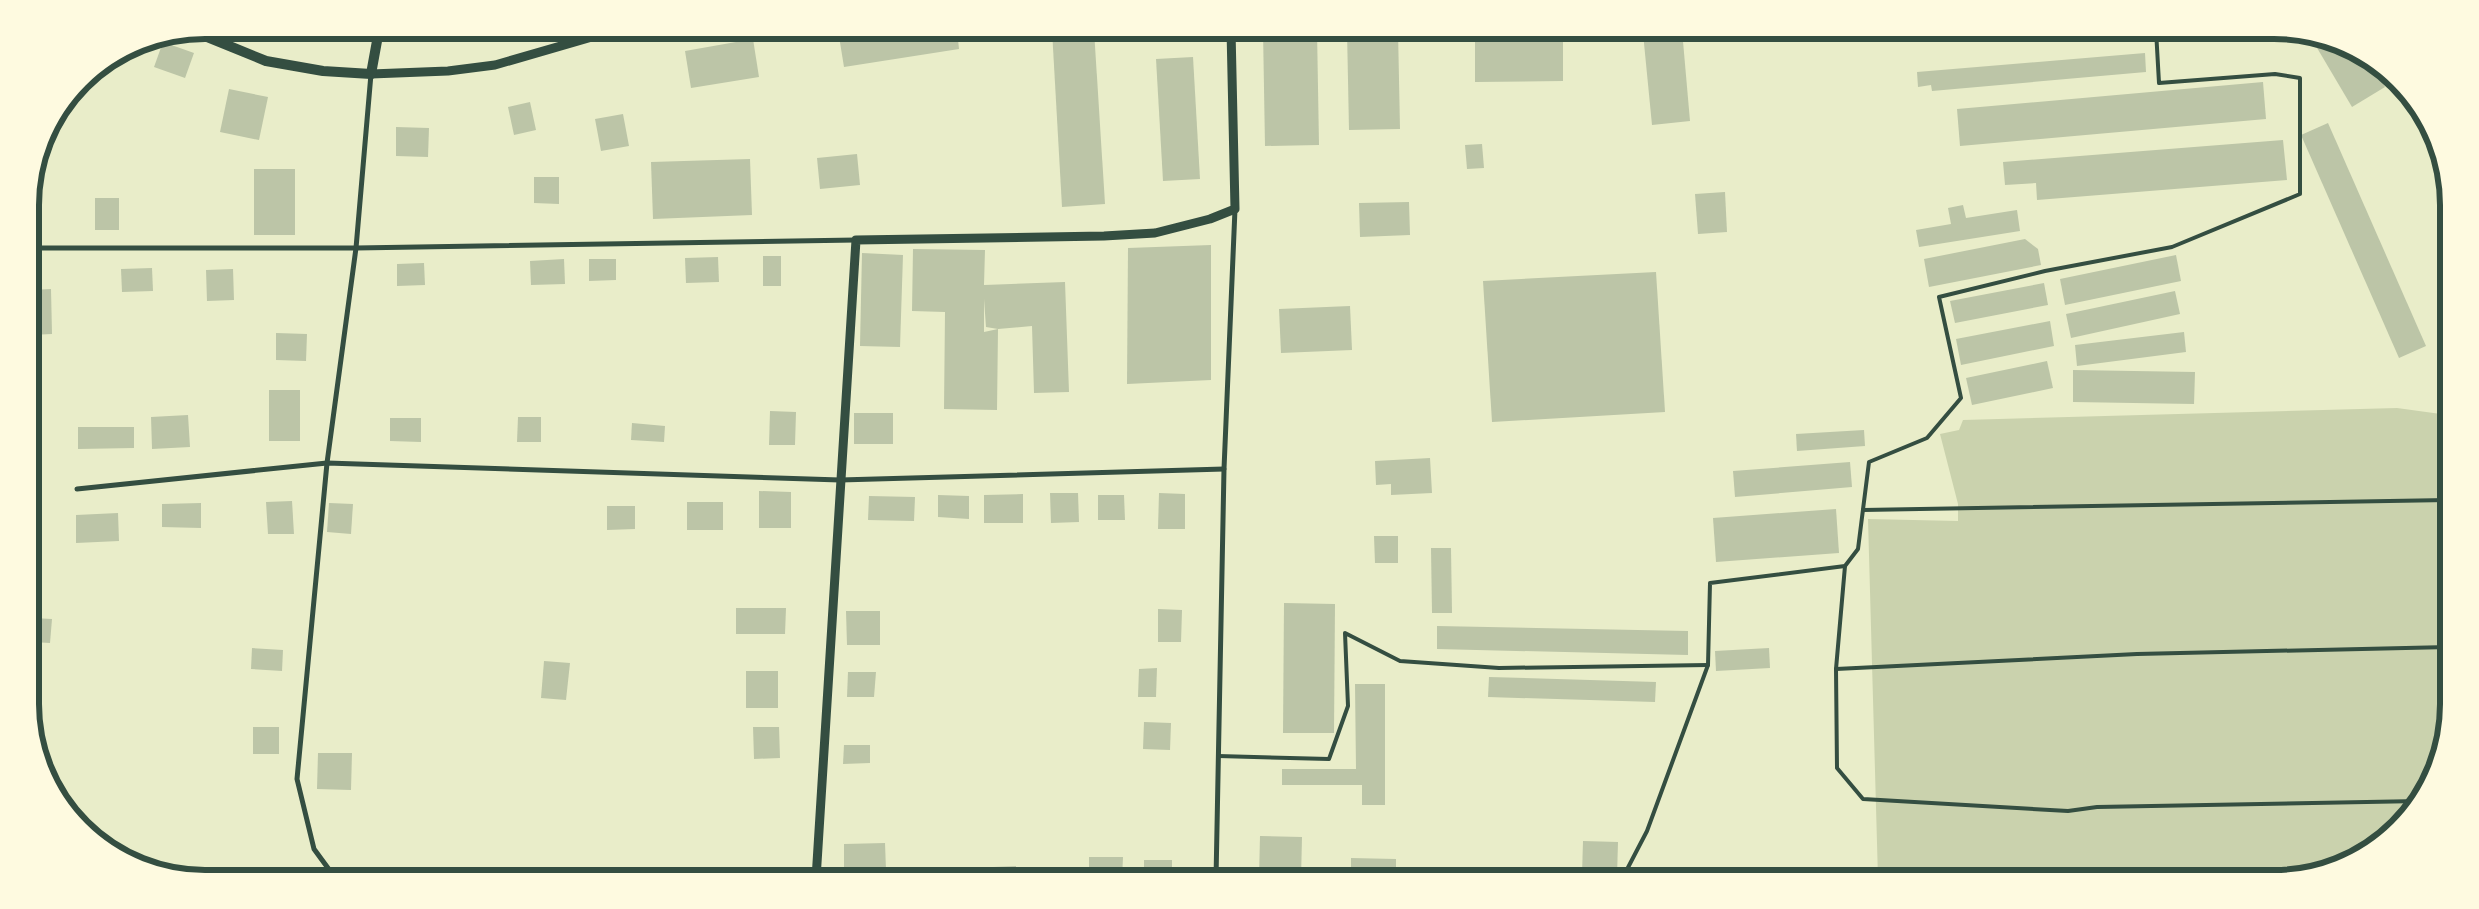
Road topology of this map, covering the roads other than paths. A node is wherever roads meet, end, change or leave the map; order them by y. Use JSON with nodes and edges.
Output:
{"nodes":[{"id":1,"x":212,"y":39,"type":"edge"},
{"id":2,"x":377,"y":39,"type":"edge"},
{"id":3,"x":584,"y":39,"type":"edge"},
{"id":4,"x":1231,"y":39,"type":"edge"},
{"id":5,"x":2157,"y":39,"type":"edge"},
{"id":6,"x":371,"y":74,"type":"junction"},
{"id":7,"x":1235,"y":209,"type":"junction"},
{"id":8,"x":856,"y":240,"type":"junction"},
{"id":9,"x":39,"y":248,"type":"edge"},
{"id":10,"x":356,"y":248,"type":"junction"},
{"id":11,"x":327,"y":462,"type":"junction"},
{"id":12,"x":1224,"y":469,"type":"junction"},
{"id":13,"x":840,"y":480,"type":"junction"},
{"id":14,"x":77,"y":489,"type":"dead end"},
{"id":15,"x":2440,"y":500,"type":"edge"},
{"id":16,"x":1863,"y":510,"type":"junction"},
{"id":17,"x":1845,"y":566,"type":"junction"},
{"id":18,"x":2440,"y":647,"type":"edge"},
{"id":19,"x":1708,"y":665,"type":"junction"},
{"id":20,"x":1836,"y":669,"type":"junction"},
{"id":21,"x":1218,"y":756,"type":"junction"},
{"id":22,"x":2409,"y":801,"type":"edge"},
{"id":23,"x":329,"y":870,"type":"edge"},
{"id":24,"x":817,"y":870,"type":"edge"},
{"id":25,"x":1216,"y":870,"type":"edge"},
{"id":26,"x":1627,"y":870,"type":"edge"}],
"edges":[{"from":1,"to":6,"type":"main road"},
{"from":2,"to":6,"type":"main road"},
{"from":3,"to":6,"type":"street"},
{"from":4,"to":7,"type":"street"},
{"from":5,"to":16,"type":"lane"},
{"from":6,"to":10,"type":"street"},
{"from":7,"to":8,"type":"street"},
{"from":7,"to":12,"type":"street"},
{"from":8,"to":10,"type":"street"},
{"from":8,"to":13,"type":"street"},
{"from":9,"to":10,"type":"street"},
{"from":10,"to":11,"type":"street"},
{"from":11,"to":13,"type":"street"},
{"from":11,"to":14,"type":"street"},
{"from":11,"to":23,"type":"street"},
{"from":12,"to":13,"type":"street"},
{"from":12,"to":21,"type":"street"},
{"from":13,"to":24,"type":"street"},
{"from":15,"to":16,"type":"lane"},
{"from":16,"to":17,"type":"lane"},
{"from":17,"to":19,"type":"lane"},
{"from":17,"to":20,"type":"lane"},
{"from":18,"to":20,"type":"lane"},
{"from":19,"to":21,"type":"lane"},
{"from":19,"to":26,"type":"lane"},
{"from":20,"to":22,"type":"lane"},
{"from":21,"to":25,"type":"street"}]}
